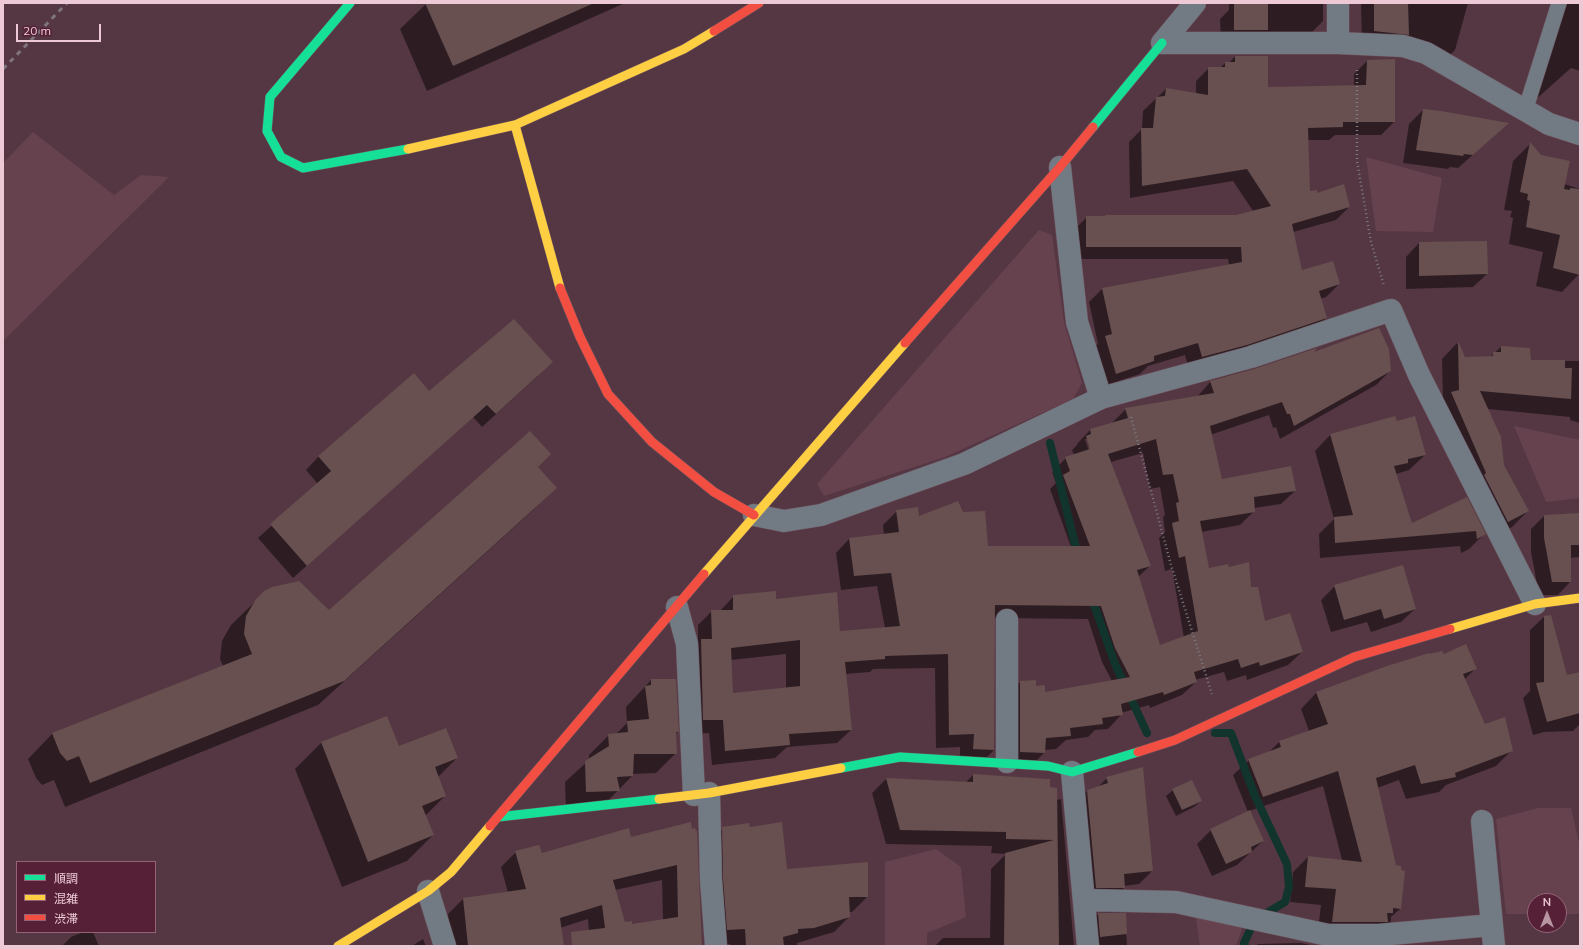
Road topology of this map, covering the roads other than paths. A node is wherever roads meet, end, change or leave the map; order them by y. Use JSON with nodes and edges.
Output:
{"nodes":[{"id":1,"x":350,"y":3,"type":"edge"},
{"id":2,"x":759,"y":3,"type":"edge"},
{"id":3,"x":1195,"y":3,"type":"edge"},
{"id":4,"x":1338,"y":3,"type":"edge"},
{"id":5,"x":1559,"y":3,"type":"edge"},
{"id":6,"x":1162,"y":43,"type":"junction"},
{"id":7,"x":1347,"y":43,"type":"junction"},
{"id":8,"x":1525,"y":111,"type":"junction"},
{"id":9,"x":515,"y":125,"type":"junction"},
{"id":10,"x":1580,"y":134,"type":"edge"},
{"id":11,"x":1060,"y":167,"type":"junction"},
{"id":12,"x":1101,"y":398,"type":"junction"},
{"id":13,"x":754,"y":515,"type":"junction"},
{"id":14,"x":1580,"y":598,"type":"edge"},
{"id":15,"x":1535,"y":604,"type":"junction"},
{"id":16,"x":677,"y":607,"type":"junction"},
{"id":17,"x":1007,"y":620,"type":"dead end"},
{"id":18,"x":1007,"y":762,"type":"junction"},
{"id":19,"x":1072,"y":772,"type":"junction"},
{"id":20,"x":701,"y":794,"type":"junction"},
{"id":21,"x":498,"y":817,"type":"junction"},
{"id":22,"x":1482,"y":821,"type":"dead end"},
{"id":23,"x":428,"y":891,"type":"junction"},
{"id":24,"x":1084,"y":900,"type":"junction"},
{"id":25,"x":1493,"y":936,"type":"edge"},
{"id":26,"x":338,"y":946,"type":"edge"},
{"id":27,"x":445,"y":946,"type":"edge"},
{"id":28,"x":716,"y":946,"type":"edge"},
{"id":29,"x":1088,"y":946,"type":"edge"}],
"edges":[{"from":1,"to":9,"type":"street"},
{"from":2,"to":9,"type":"street"},
{"from":3,"to":6,"type":"street"},
{"from":4,"to":7,"type":"street"},
{"from":5,"to":8,"type":"lane"},
{"from":6,"to":7,"type":"street"},
{"from":6,"to":11,"type":"street"},
{"from":7,"to":8,"type":"street"},
{"from":8,"to":10,"type":"street"},
{"from":9,"to":13,"type":"street"},
{"from":11,"to":12,"type":"street"},
{"from":11,"to":13,"type":"street"},
{"from":12,"to":13,"type":"street"},
{"from":12,"to":15,"type":"street"},
{"from":13,"to":16,"type":"street"},
{"from":14,"to":15,"type":"street"},
{"from":15,"to":19,"type":"street"},
{"from":16,"to":20,"type":"street"},
{"from":16,"to":21,"type":"street"},
{"from":17,"to":18,"type":"street"},
{"from":18,"to":19,"type":"street"},
{"from":18,"to":20,"type":"street"},
{"from":19,"to":24,"type":"street"},
{"from":20,"to":21,"type":"street"},
{"from":20,"to":28,"type":"street"},
{"from":21,"to":23,"type":"street"},
{"from":22,"to":25,"type":"street"},
{"from":23,"to":26,"type":"street"},
{"from":23,"to":27,"type":"street"},
{"from":24,"to":25,"type":"street"},
{"from":24,"to":29,"type":"street"}]}
